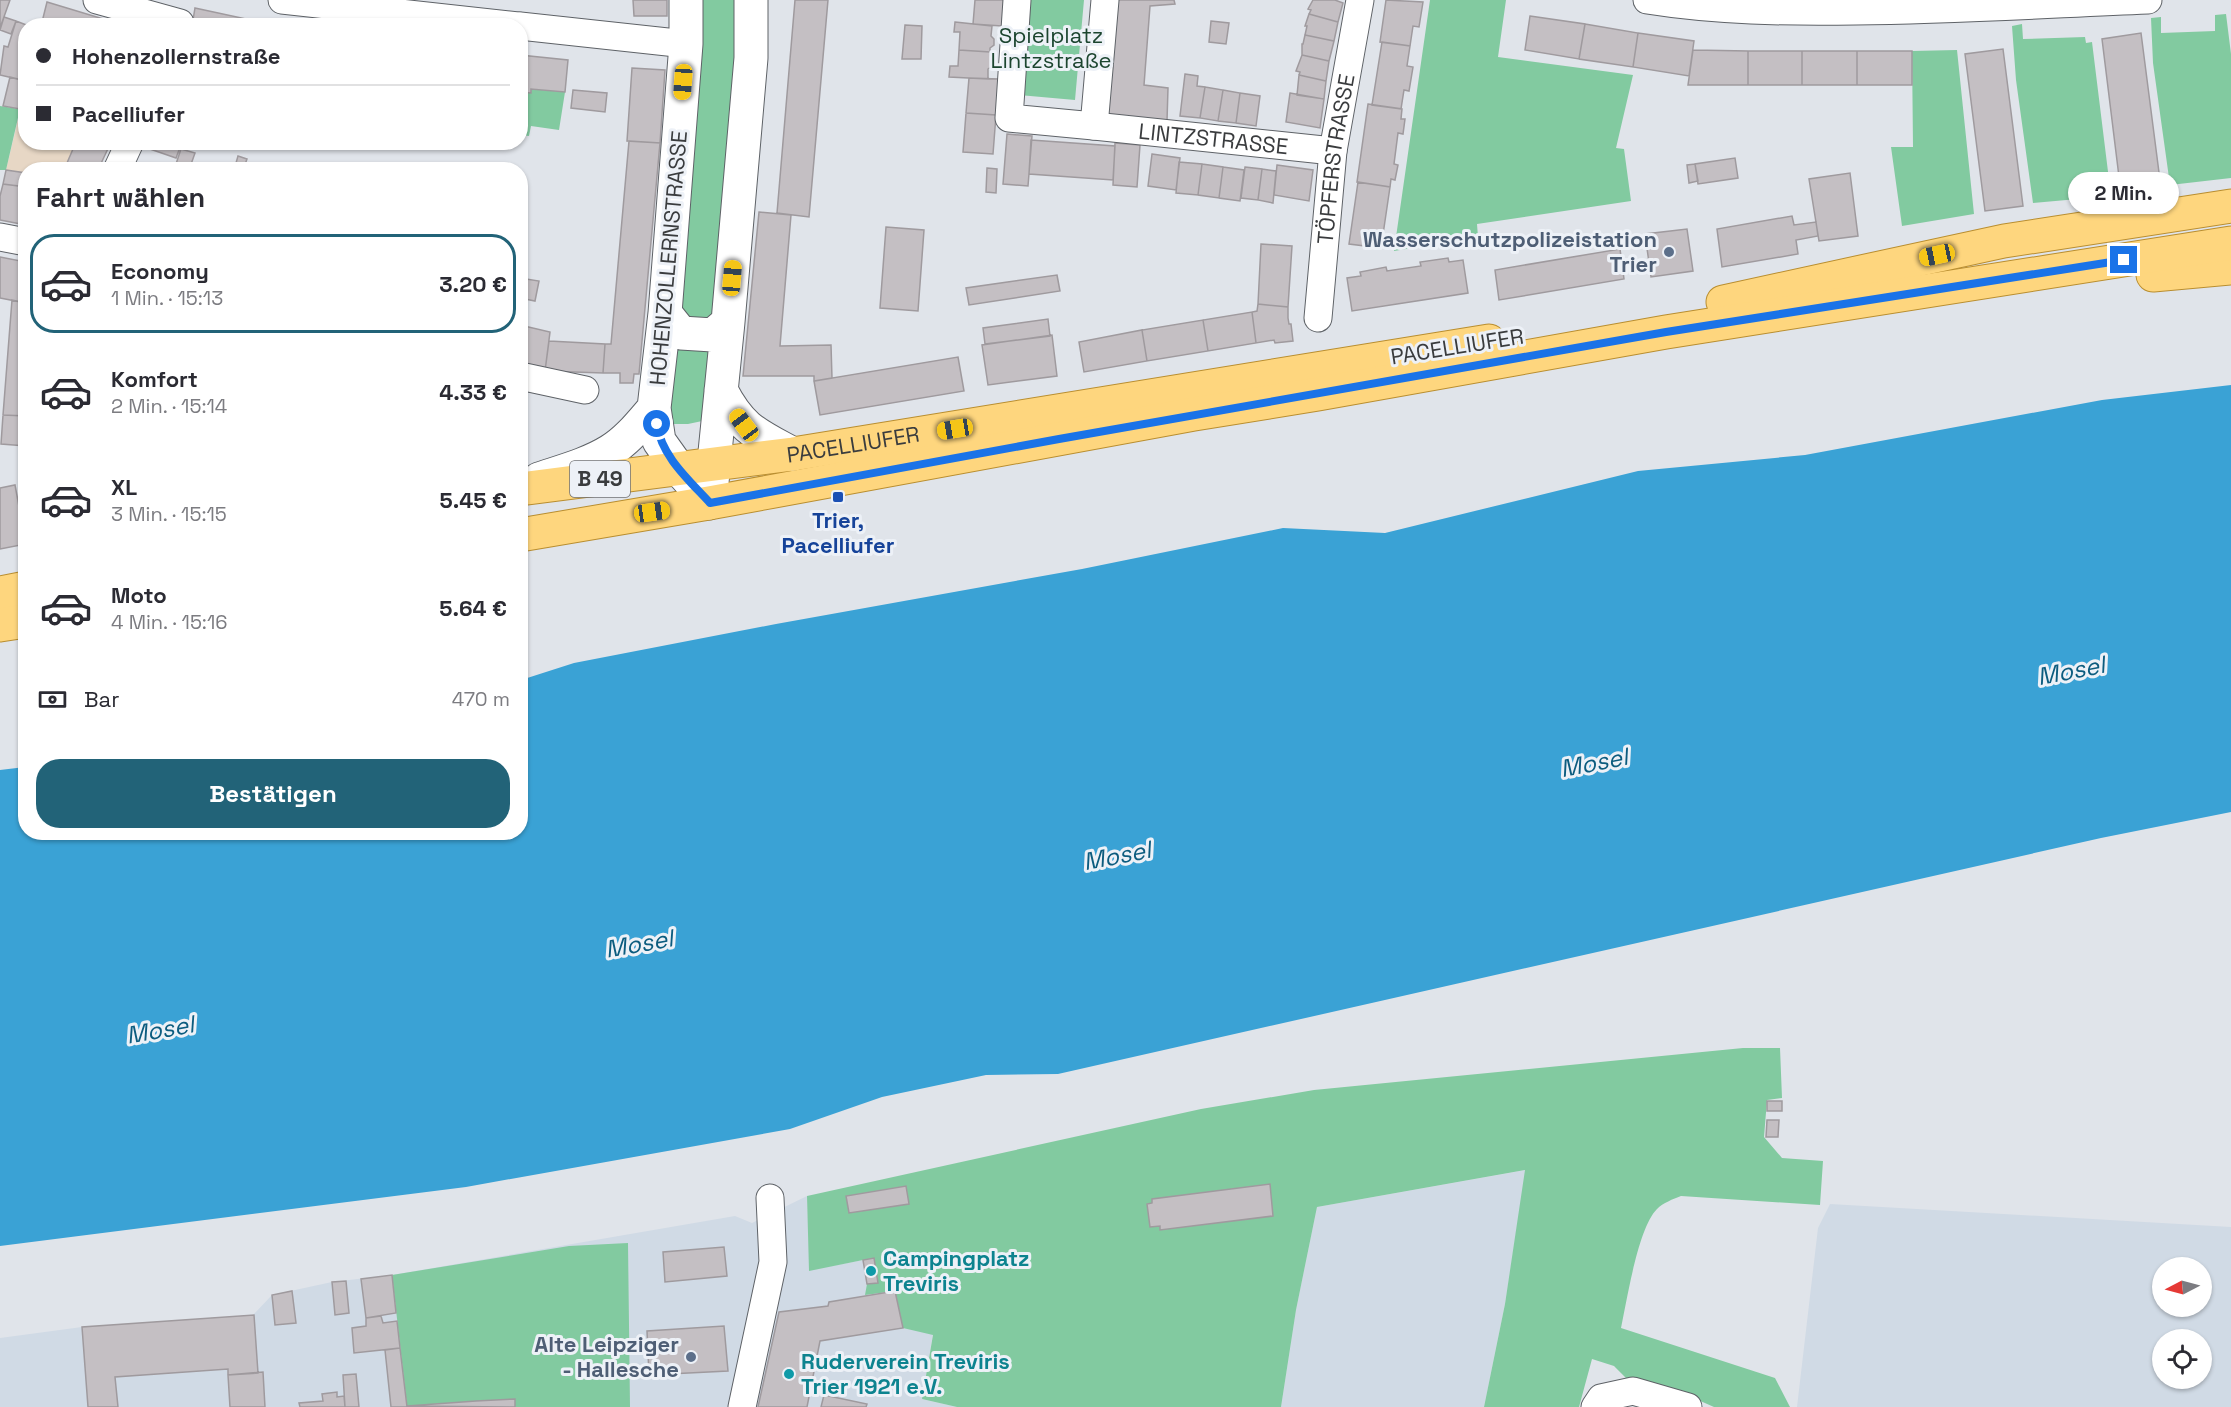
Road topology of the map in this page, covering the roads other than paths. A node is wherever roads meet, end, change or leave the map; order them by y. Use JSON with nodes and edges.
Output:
{"nodes":[{"id":1,"x":97,"y":0,"type":"edge"},
{"id":2,"x":282,"y":0,"type":"edge"},
{"id":3,"x":686,"y":0,"type":"edge"},
{"id":4,"x":751,"y":0,"type":"edge"},
{"id":5,"x":1017,"y":0,"type":"edge"},
{"id":6,"x":1105,"y":0,"type":"edge"},
{"id":7,"x":1360,"y":0,"type":"edge"},
{"id":8,"x":1647,"y":0,"type":"edge"},
{"id":9,"x":2148,"y":0,"type":"edge"},
{"id":10,"x":181,"y":16,"type":"edge"},
{"id":11,"x":446,"y":18,"type":"edge"},
{"id":12,"x":528,"y":27,"type":"edge"},
{"id":13,"x":686,"y":44,"type":"junction"},
{"id":14,"x":1094,"y":126,"type":"junction"},
{"id":15,"x":1332,"y":151,"type":"junction"},
{"id":16,"x":2231,"y":206,"type":"edge"},
{"id":17,"x":0,"y":237,"type":"edge"},
{"id":18,"x":18,"y":240,"type":"edge"},
{"id":19,"x":2231,"y":243,"type":"edge"},
{"id":20,"x":2231,"y":268,"type":"edge"},
{"id":21,"x":2061,"y":270,"type":"junction"},
{"id":22,"x":665,"y":313,"type":"junction"},
{"id":23,"x":1318,"y":318,"type":"dead end"},
{"id":24,"x":728,"y":322,"type":"junction"},
{"id":25,"x":528,"y":378,"type":"edge"},
{"id":26,"x":585,"y":390,"type":"dead end"},
{"id":27,"x":721,"y":390,"type":"junction"},
{"id":28,"x":654,"y":408,"type":"junction"},
{"id":29,"x":793,"y":454,"type":"junction"},
{"id":30,"x":715,"y":465,"type":"junction"},
{"id":31,"x":679,"y":469,"type":"junction"},
{"id":32,"x":528,"y":484,"type":"edge"},
{"id":33,"x":528,"y":486,"type":"edge"},
{"id":34,"x":710,"y":503,"type":"junction"},
{"id":35,"x":528,"y":534,"type":"edge"},
{"id":36,"x":18,"y":590,"type":"edge"},
{"id":37,"x":0,"y":593,"type":"edge"},
{"id":38,"x":18,"y":622,"type":"edge"},
{"id":39,"x":0,"y":625,"type":"edge"},
{"id":40,"x":770,"y":1198,"type":"dead end"},
{"id":41,"x":742,"y":1407,"type":"edge"},
{"id":42,"x":1595,"y":1407,"type":"edge"},
{"id":43,"x":1688,"y":1407,"type":"edge"}],
"edges":[{"from":1,"to":10,"type":"street"},
{"from":2,"to":11,"type":"street"},
{"from":3,"to":13,"type":"street","name":"HOHENZOLLERNSTRASSE"},
{"from":4,"to":24,"type":"street"},
{"from":5,"to":14,"type":"street","name":"LINTZSTRASSE"},
{"from":6,"to":14,"type":"street"},
{"from":7,"to":15,"type":"street","name":"TÖPFERSTRASSE"},
{"from":8,"to":9,"type":"street"},
{"from":12,"to":13,"type":"street"},
{"from":13,"to":22,"type":"street","name":"HOHENZOLLERNSTRASSE"},
{"from":14,"to":15,"type":"street","name":"LINTZSTRASSE"},
{"from":15,"to":23,"type":"street","name":"TÖPFERSTRASSE"},
{"from":16,"to":29,"type":"main road","name":"PACELLIUFER","number":"B 49"},
{"from":17,"to":18,"type":"street"},
{"from":19,"to":21,"type":"main road","name":"PACELLIUFER","number":"B 49"},
{"from":20,"to":21,"type":"main road"},
{"from":21,"to":34,"type":"main road","name":"PACELLIUFER","number":"B 49"},
{"from":22,"to":24,"type":"street"},
{"from":22,"to":28,"type":"street","name":"HOHENZOLLERNSTRASSE"},
{"from":24,"to":27,"type":"street"},
{"from":25,"to":26,"type":"street"},
{"from":27,"to":29,"type":"street"},
{"from":27,"to":30,"type":"street"},
{"from":28,"to":31,"type":"street","name":"HOHENZOLLERNSTRASSE"},
{"from":28,"to":32,"type":"street","name":"HOHENZOLLERNSTRASSE"},
{"from":29,"to":30,"type":"main road","name":"PACELLIUFER","number":"B 49"},
{"from":30,"to":31,"type":"main road","name":"PACELLIUFER","number":"B 49"},
{"from":30,"to":34,"type":"street"},
{"from":31,"to":33,"type":"main road","number":"B 49"},
{"from":31,"to":34,"type":"street","name":"HOHENZOLLERNSTRASSE"},
{"from":34,"to":35,"type":"main road","number":"B 49"},
{"from":36,"to":37,"type":"main road"},
{"from":38,"to":39,"type":"main road"},
{"from":40,"to":41,"type":"street"},
{"from":42,"to":43,"type":"street"}]}
